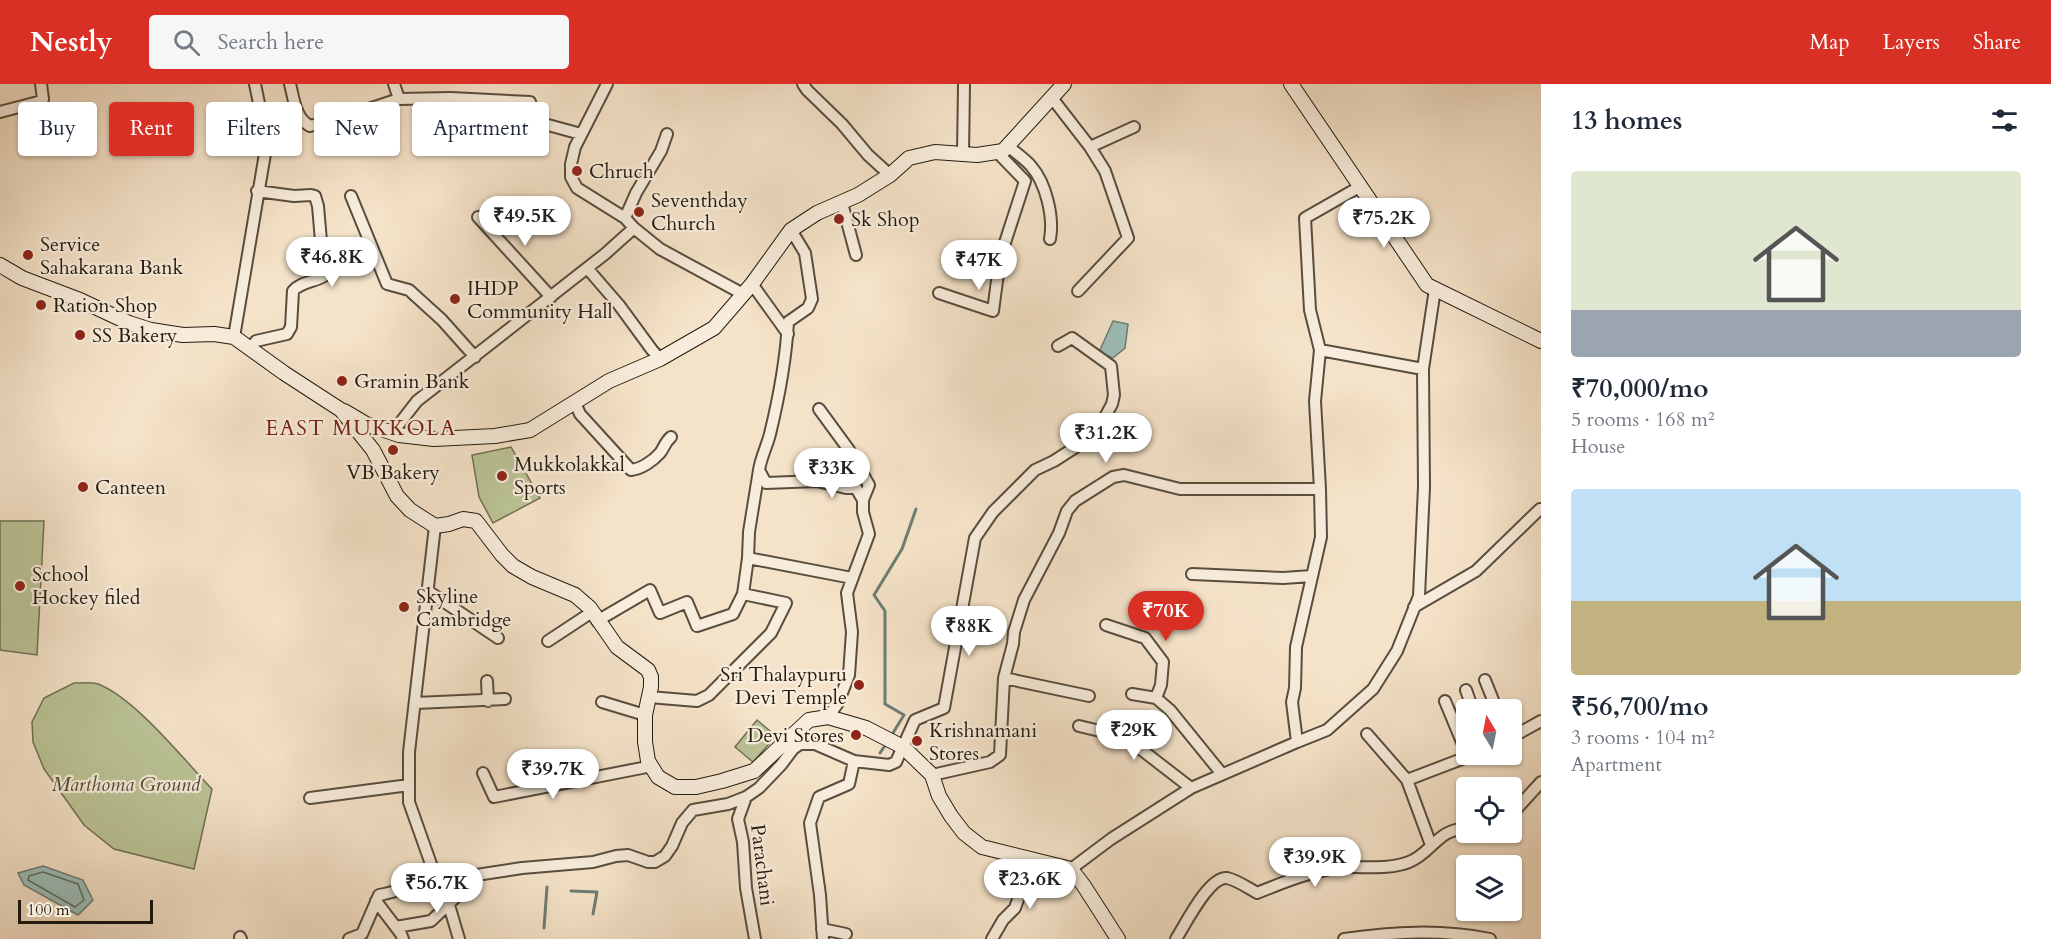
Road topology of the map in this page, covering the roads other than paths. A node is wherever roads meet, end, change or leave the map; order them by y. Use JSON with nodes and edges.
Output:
{"nodes":[{"id":1,"x":41,"y":84,"type":"edge"},
{"id":2,"x":255,"y":84,"type":"edge"},
{"id":3,"x":290,"y":84,"type":"edge"},
{"id":4,"x":394,"y":84,"type":"edge"},
{"id":5,"x":608,"y":84,"type":"edge"},
{"id":6,"x":803,"y":84,"type":"edge"},
{"id":7,"x":964,"y":84,"type":"edge"},
{"id":8,"x":1064,"y":84,"type":"edge"},
{"id":9,"x":1291,"y":84,"type":"edge"},
{"id":10,"x":1052,"y":98,"type":"junction"},
{"id":11,"x":399,"y":99,"type":"junction"},
{"id":12,"x":0,"y":112,"type":"edge"},
{"id":13,"x":1134,"y":127,"type":"dead end"},
{"id":14,"x":581,"y":134,"type":"junction"},
{"id":15,"x":667,"y":134,"type":"dead end"},
{"id":16,"x":1090,"y":147,"type":"junction"},
{"id":17,"x":1004,"y":150,"type":"junction"},
{"id":18,"x":963,"y":155,"type":"junction"},
{"id":19,"x":891,"y":175,"type":"junction"},
{"id":20,"x":1361,"y":186,"type":"junction"},
{"id":21,"x":257,"y":191,"type":"junction"},
{"id":22,"x":351,"y":196,"type":"dead end"},
{"id":23,"x":842,"y":203,"type":"junction"},
{"id":24,"x":478,"y":217,"type":"dead end"},
{"id":25,"x":625,"y":218,"type":"junction"},
{"id":26,"x":634,"y":228,"type":"junction"},
{"id":27,"x":791,"y":230,"type":"junction"},
{"id":28,"x":1050,"y":239,"type":"dead end"},
{"id":29,"x":856,"y":255,"type":"dead end"},
{"id":30,"x":0,"y":265,"type":"edge"},
{"id":31,"x":587,"y":268,"type":"junction"},
{"id":32,"x":747,"y":289,"type":"junction"},
{"id":33,"x":1435,"y":289,"type":"junction"},
{"id":34,"x":1078,"y":291,"type":"dead end"},
{"id":35,"x":939,"y":293,"type":"dead end"},
{"id":36,"x":551,"y":297,"type":"junction"},
{"id":37,"x":788,"y":334,"type":"junction"},
{"id":38,"x":234,"y":337,"type":"junction"},
{"id":39,"x":1541,"y":341,"type":"edge"},
{"id":40,"x":1058,"y":346,"type":"dead end"},
{"id":41,"x":250,"y":349,"type":"junction"},
{"id":42,"x":1320,"y":350,"type":"junction"},
{"id":43,"x":475,"y":357,"type":"junction"},
{"id":44,"x":660,"y":359,"type":"junction"},
{"id":45,"x":1423,"y":369,"type":"junction"},
{"id":46,"x":575,"y":403,"type":"junction"},
{"id":47,"x":819,"y":409,"type":"dead end"},
{"id":48,"x":341,"y":410,"type":"junction"},
{"id":49,"x":393,"y":432,"type":"junction"},
{"id":50,"x":671,"y":438,"type":"dead end"},
{"id":51,"x":759,"y":470,"type":"junction"},
{"id":52,"x":1320,"y":489,"type":"junction"},
{"id":53,"x":863,"y":500,"type":"junction"},
{"id":54,"x":1540,"y":509,"type":"edge"},
{"id":55,"x":435,"y":526,"type":"junction"},
{"id":56,"x":748,"y":558,"type":"junction"},
{"id":57,"x":1192,"y":574,"type":"dead end"},
{"id":58,"x":1312,"y":576,"type":"junction"},
{"id":59,"x":852,"y":578,"type":"junction"},
{"id":60,"x":428,"y":591,"type":"junction"},
{"id":61,"x":743,"y":594,"type":"junction"},
{"id":62,"x":1414,"y":607,"type":"junction"},
{"id":63,"x":595,"y":617,"type":"junction"},
{"id":64,"x":1106,"y":625,"type":"dead end"},
{"id":65,"x":498,"y":638,"type":"dead end"},
{"id":66,"x":548,"y":641,"type":"dead end"},
{"id":67,"x":1004,"y":678,"type":"junction"},
{"id":68,"x":1485,"y":680,"type":"dead end"},
{"id":69,"x":487,"y":681,"type":"dead end"},
{"id":70,"x":1466,"y":690,"type":"dead end"},
{"id":71,"x":1132,"y":694,"type":"dead end"},
{"id":72,"x":1089,"y":696,"type":"dead end"},
{"id":73,"x":649,"y":698,"type":"junction"},
{"id":74,"x":1156,"y":698,"type":"junction"},
{"id":75,"x":505,"y":699,"type":"dead end"},
{"id":76,"x":1469,"y":699,"type":"edge"},
{"id":77,"x":1493,"y":699,"type":"edge"},
{"id":78,"x":488,"y":701,"type":"junction"},
{"id":79,"x":1445,"y":701,"type":"dead end"},
{"id":80,"x":602,"y":702,"type":"dead end"},
{"id":81,"x":416,"y":703,"type":"junction"},
{"id":82,"x":645,"y":715,"type":"junction"},
{"id":83,"x":828,"y":717,"type":"junction"},
{"id":84,"x":1541,"y":721,"type":"edge"},
{"id":85,"x":1079,"y":726,"type":"dead end"},
{"id":86,"x":1456,"y":726,"type":"edge"},
{"id":87,"x":1522,"y":732,"type":"edge"},
{"id":88,"x":1367,"y":734,"type":"dead end"},
{"id":89,"x":1297,"y":742,"type":"junction"},
{"id":90,"x":903,"y":747,"type":"junction"},
{"id":91,"x":854,"y":760,"type":"junction"},
{"id":92,"x":1456,"y":760,"type":"edge"},
{"id":93,"x":652,"y":766,"type":"junction"},
{"id":94,"x":483,"y":773,"type":"dead end"},
{"id":95,"x":1222,"y":774,"type":"junction"},
{"id":96,"x":932,"y":775,"type":"junction"},
{"id":97,"x":1407,"y":780,"type":"junction"},
{"id":98,"x":1541,"y":782,"type":"edge"},
{"id":99,"x":409,"y":785,"type":"junction"},
{"id":100,"x":1191,"y":788,"type":"junction"},
{"id":101,"x":746,"y":797,"type":"junction"},
{"id":102,"x":310,"y":798,"type":"dead end"},
{"id":103,"x":1522,"y":803,"type":"edge"},
{"id":104,"x":1456,"y":829,"type":"edge"},
{"id":105,"x":1431,"y":845,"type":"junction"},
{"id":106,"x":1032,"y":859,"type":"junction"},
{"id":107,"x":1071,"y":869,"type":"junction"},
{"id":108,"x":478,"y":875,"type":"junction"},
{"id":109,"x":437,"y":881,"type":"junction"},
{"id":110,"x":376,"y":901,"type":"junction"},
{"id":111,"x":449,"y":905,"type":"junction"},
{"id":112,"x":396,"y":927,"type":"junction"},
{"id":113,"x":822,"y":934,"type":"edge"},
{"id":114,"x":846,"y":934,"type":"dead end"},
{"id":115,"x":349,"y":939,"type":"edge"},
{"id":116,"x":403,"y":939,"type":"edge"},
{"id":117,"x":459,"y":939,"type":"edge"},
{"id":118,"x":755,"y":939,"type":"edge"},
{"id":119,"x":992,"y":939,"type":"edge"},
{"id":120,"x":1118,"y":939,"type":"edge"},
{"id":121,"x":1176,"y":939,"type":"edge"},
{"id":122,"x":1344,"y":939,"type":"edge"},
{"id":123,"x":1490,"y":939,"type":"edge"}],
"edges":[{"from":1,"to":12,"type":"street"},
{"from":2,"to":21,"type":"street"},
{"from":3,"to":11,"type":"street"},
{"from":4,"to":11,"type":"street"},
{"from":5,"to":14,"type":"street"},
{"from":6,"to":19,"type":"street"},
{"from":7,"to":18,"type":"street"},
{"from":8,"to":10,"type":"main road"},
{"from":9,"to":20,"type":"main road"},
{"from":10,"to":16,"type":"street"},
{"from":10,"to":17,"type":"main road"},
{"from":11,"to":14,"type":"street"},
{"from":13,"to":16,"type":"street"},
{"from":14,"to":25,"type":"street"},
{"from":15,"to":25,"type":"street"},
{"from":16,"to":34,"type":"street"},
{"from":17,"to":18,"type":"main road"},
{"from":17,"to":28,"type":"street"},
{"from":17,"to":35,"type":"street"},
{"from":18,"to":19,"type":"main road"},
{"from":19,"to":23,"type":"main road"},
{"from":20,"to":33,"type":"main road"},
{"from":20,"to":42,"type":"street"},
{"from":21,"to":38,"type":"street"},
{"from":21,"to":41,"type":"street"},
{"from":22,"to":43,"type":"street"},
{"from":23,"to":27,"type":"main road"},
{"from":23,"to":29,"type":"street"},
{"from":24,"to":36,"type":"street"},
{"from":25,"to":26,"type":"street"},
{"from":26,"to":31,"type":"street"},
{"from":26,"to":32,"type":"street"},
{"from":27,"to":32,"type":"main road"},
{"from":27,"to":37,"type":"street"},
{"from":30,"to":38,"type":"main road"},
{"from":31,"to":36,"type":"street"},
{"from":31,"to":44,"type":"street"},
{"from":32,"to":37,"type":"street"},
{"from":32,"to":44,"type":"main road"},
{"from":33,"to":39,"type":"main road"},
{"from":33,"to":45,"type":"street"},
{"from":36,"to":43,"type":"street"},
{"from":37,"to":51,"type":"street"},
{"from":38,"to":41,"type":"main road"},
{"from":40,"to":90,"type":"street"},
{"from":41,"to":48,"type":"main road"},
{"from":42,"to":45,"type":"street"},
{"from":42,"to":52,"type":"street"},
{"from":43,"to":49,"type":"street"},
{"from":44,"to":46,"type":"main road"},
{"from":45,"to":62,"type":"street"},
{"from":46,"to":49,"type":"main road"},
{"from":46,"to":50,"type":"street"},
{"from":47,"to":53,"type":"street"},
{"from":48,"to":49,"type":"main road"},
{"from":48,"to":55,"type":"main road"},
{"from":51,"to":53,"type":"street"},
{"from":51,"to":56,"type":"street"},
{"from":52,"to":58,"type":"street"},
{"from":52,"to":67,"type":"street"},
{"from":53,"to":59,"type":"street"},
{"from":54,"to":62,"type":"street"},
{"from":55,"to":60,"type":"street"},
{"from":55,"to":63,"type":"main road"},
{"from":56,"to":59,"type":"street"},
{"from":56,"to":61,"type":"street"},
{"from":57,"to":58,"type":"street"},
{"from":58,"to":89,"type":"street"},
{"from":59,"to":83,"type":"street"},
{"from":60,"to":65,"type":"street"},
{"from":60,"to":81,"type":"street"},
{"from":61,"to":63,"type":"street"},
{"from":61,"to":73,"type":"street"},
{"from":62,"to":89,"type":"street"},
{"from":63,"to":66,"type":"street"},
{"from":63,"to":73,"type":"main road"},
{"from":64,"to":74,"type":"street"},
{"from":67,"to":72,"type":"street"},
{"from":67,"to":96,"type":"street"},
{"from":68,"to":77,"type":"street"},
{"from":69,"to":78,"type":"street"},
{"from":70,"to":76,"type":"street"},
{"from":71,"to":74,"type":"street"},
{"from":73,"to":82,"type":"main road"},
{"from":74,"to":95,"type":"street"},
{"from":75,"to":78,"type":"street"},
{"from":78,"to":81,"type":"street"},
{"from":79,"to":86,"type":"street"},
{"from":80,"to":82,"type":"street"},
{"from":81,"to":99,"type":"street"},
{"from":82,"to":93,"type":"main road"},
{"from":83,"to":90,"type":"main road"},
{"from":83,"to":93,"type":"main road"},
{"from":84,"to":87,"type":"street"},
{"from":85,"to":100,"type":"street"},
{"from":88,"to":97,"type":"street"},
{"from":89,"to":95,"type":"street"},
{"from":90,"to":91,"type":"street"},
{"from":90,"to":96,"type":"main road"},
{"from":91,"to":101,"type":"street"},
{"from":91,"to":113,"type":"street"},
{"from":92,"to":97,"type":"street"},
{"from":93,"to":94,"type":"street"},
{"from":95,"to":100,"type":"street"},
{"from":96,"to":106,"type":"main road"},
{"from":97,"to":105,"type":"street"},
{"from":98,"to":103,"type":"street"},
{"from":99,"to":102,"type":"street"},
{"from":99,"to":109,"type":"street"},
{"from":100,"to":107,"type":"street"},
{"from":101,"to":108,"type":"street"},
{"from":101,"to":118,"type":"street","name":"Parachani"},
{"from":104,"to":105,"type":"street"},
{"from":105,"to":121,"type":"street"},
{"from":106,"to":107,"type":"main road"},
{"from":106,"to":119,"type":"street"},
{"from":107,"to":120,"type":"main road"},
{"from":108,"to":109,"type":"street"},
{"from":108,"to":111,"type":"street"},
{"from":109,"to":110,"type":"street"},
{"from":109,"to":111,"type":"street"},
{"from":110,"to":112,"type":"street"},
{"from":110,"to":115,"type":"street"},
{"from":111,"to":112,"type":"street"},
{"from":111,"to":117,"type":"street"},
{"from":112,"to":116,"type":"street"},
{"from":113,"to":114,"type":"street"},
{"from":122,"to":123,"type":"street"}]}
